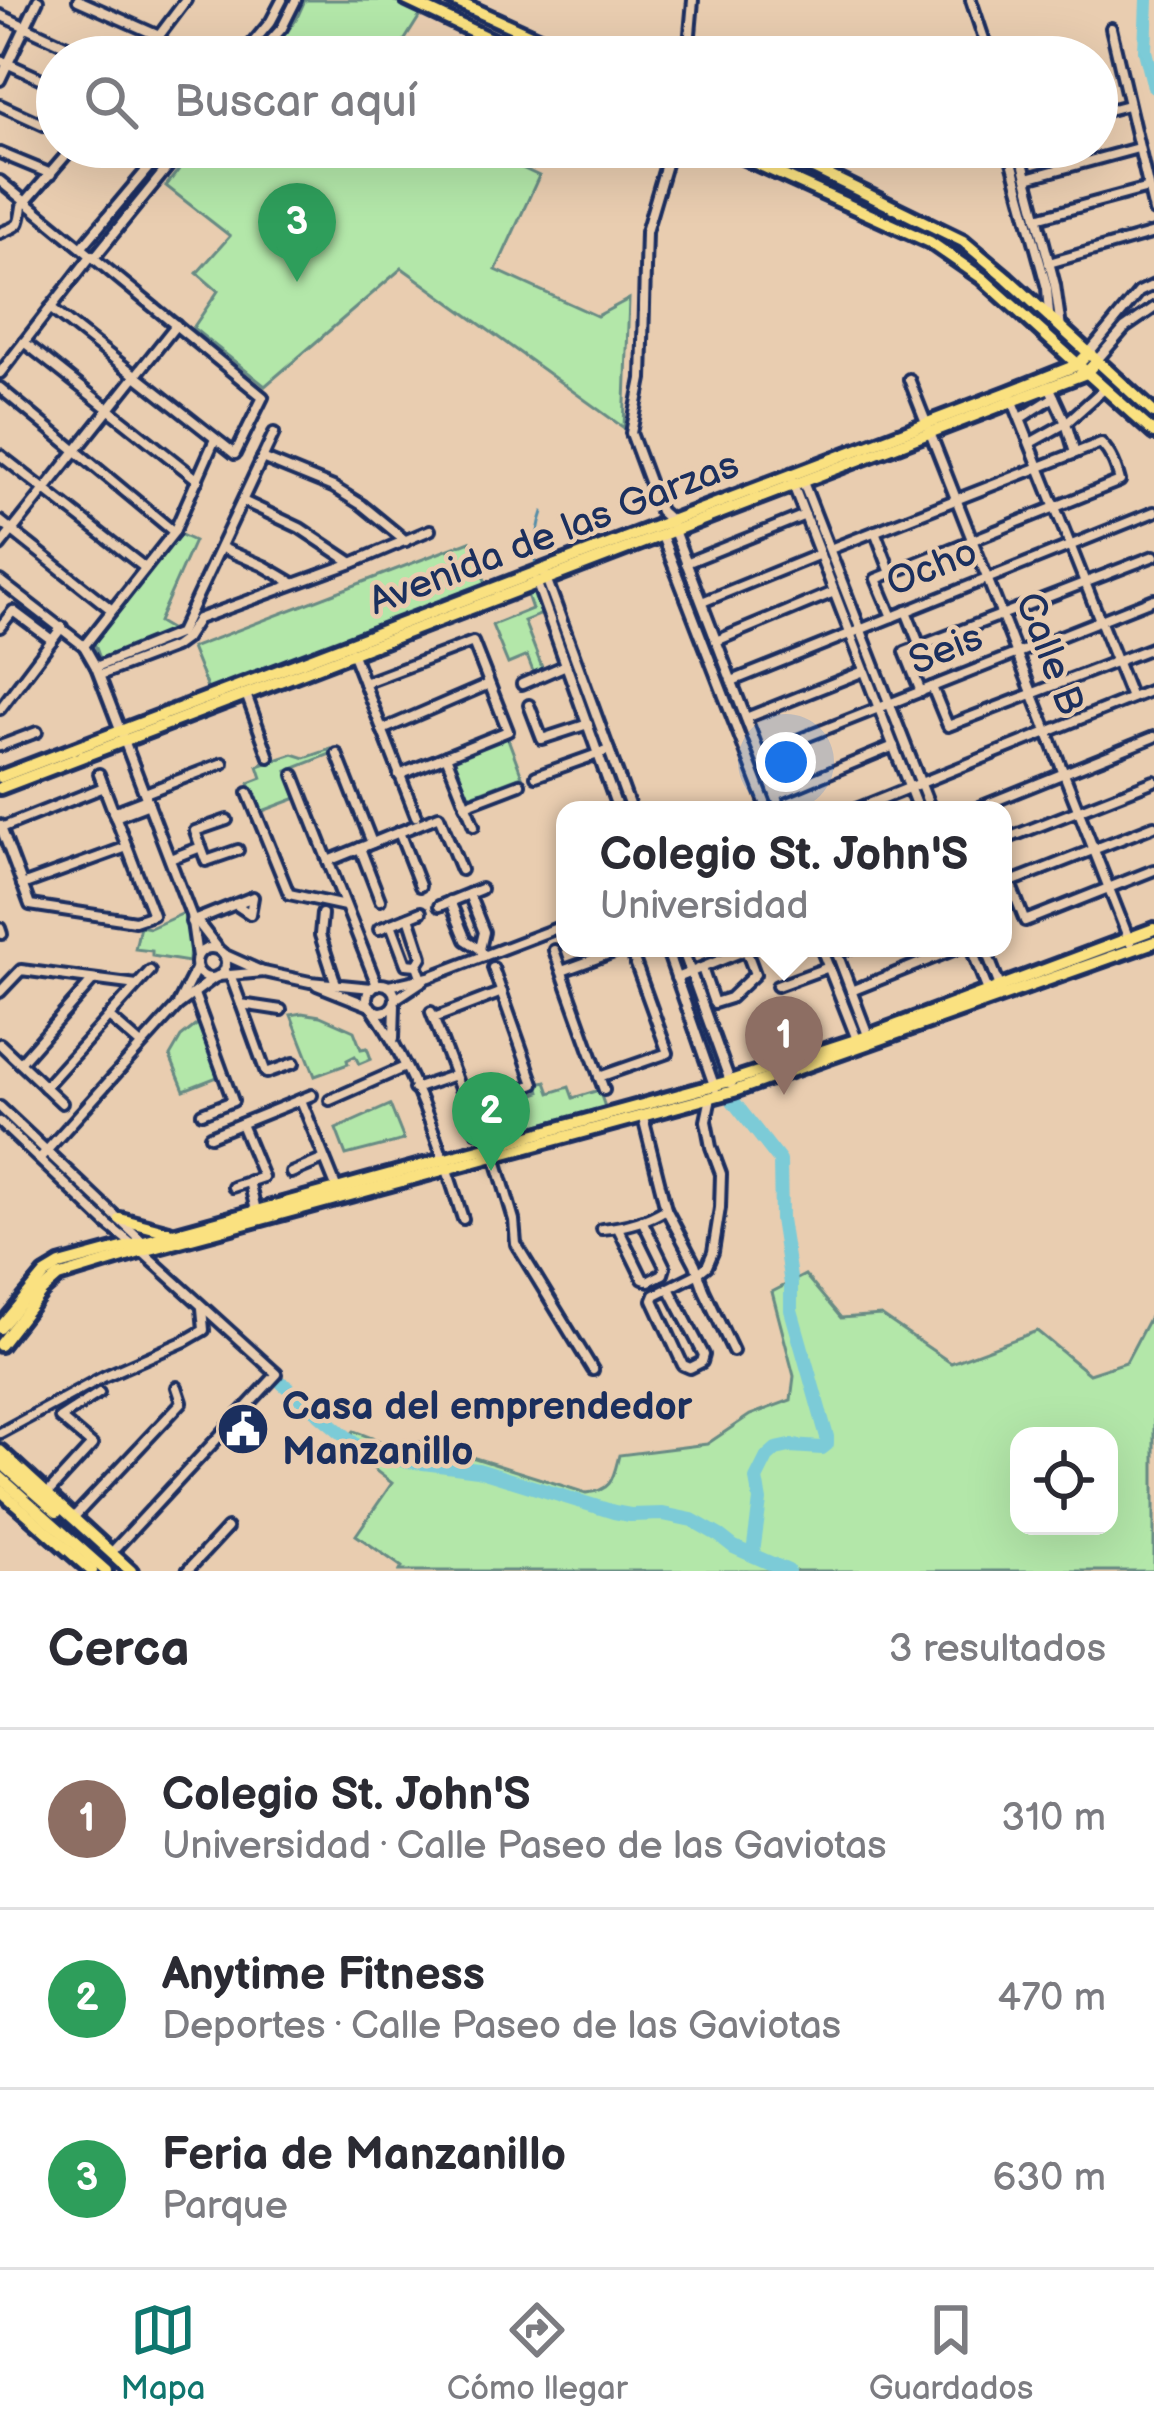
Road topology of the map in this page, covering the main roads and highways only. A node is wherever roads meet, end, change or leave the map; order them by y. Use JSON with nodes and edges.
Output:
{"nodes":[{"id":1,"x":407,"y":0,"type":"edge"},
{"id":2,"x":453,"y":0,"type":"edge"},
{"id":3,"x":484,"y":36,"type":"edge"},
{"id":4,"x":533,"y":36,"type":"edge"},
{"id":5,"x":766,"y":168,"type":"edge"},
{"id":6,"x":813,"y":168,"type":"edge"},
{"id":7,"x":1092,"y":358,"type":"junction"},
{"id":8,"x":1082,"y":369,"type":"junction"},
{"id":9,"x":1011,"y":396,"type":"junction"},
{"id":10,"x":1154,"y":413,"type":"edge"},
{"id":11,"x":1154,"y":433,"type":"edge"},
{"id":12,"x":351,"y":650,"type":"junction"},
{"id":13,"x":124,"y":735,"type":"junction"},
{"id":14,"x":0,"y":777,"type":"edge"},
{"id":15,"x":0,"y":788,"type":"edge"},
{"id":16,"x":1154,"y":928,"type":"edge"},
{"id":17,"x":1154,"y":942,"type":"edge"},
{"id":18,"x":1131,"y":944,"type":"junction"},
{"id":19,"x":715,"y":1093,"type":"junction"},
{"id":20,"x":445,"y":1164,"type":"junction"},
{"id":21,"x":258,"y":1215,"type":"junction"},
{"id":22,"x":120,"y":1219,"type":"road end"},
{"id":23,"x":117,"y":1233,"type":"road end"},
{"id":24,"x":178,"y":1233,"type":"junction"},
{"id":25,"x":141,"y":1249,"type":"junction"},
{"id":26,"x":108,"y":1252,"type":"junction"},
{"id":27,"x":0,"y":1328,"type":"edge"},
{"id":28,"x":0,"y":1345,"type":"edge"},
{"id":29,"x":0,"y":1451,"type":"edge"},
{"id":30,"x":0,"y":1462,"type":"edge"},
{"id":31,"x":0,"y":1477,"type":"edge"},
{"id":32,"x":3,"y":1493,"type":"edge"},
{"id":33,"x":89,"y":1571,"type":"edge"},
{"id":34,"x":106,"y":1571,"type":"edge"},
{"id":35,"x":121,"y":1571,"type":"edge"},
{"id":36,"x":131,"y":1571,"type":"edge"}],
"edges":[{"from":1,"to":3,"type":"main road"},
{"from":2,"to":4,"type":"main road"},
{"from":5,"to":8,"type":"main road"},
{"from":6,"to":7,"type":"main road"},
{"from":7,"to":8,"type":"main road"},
{"from":7,"to":10,"type":"main road"},
{"from":8,"to":9,"type":"main road","name":"Avenida de las Garzas"},
{"from":8,"to":9,"type":"main road"},
{"from":8,"to":11,"type":"main road"},
{"from":9,"to":12,"type":"main road","name":"Avenida de las Garzas"},
{"from":12,"to":13,"type":"main road","name":"Avenida de las Garzas"},
{"from":12,"to":13,"type":"main road"},
{"from":13,"to":14,"type":"main road","name":"Avenida de las Garzas"},
{"from":13,"to":15,"type":"main road"},
{"from":16,"to":18,"type":"main road"},
{"from":17,"to":18,"type":"main road"},
{"from":18,"to":19,"type":"main road"},
{"from":19,"to":20,"type":"main road"},
{"from":19,"to":20,"type":"main road"},
{"from":20,"to":21,"type":"main road"},
{"from":20,"to":21,"type":"main road"},
{"from":21,"to":24,"type":"main road"},
{"from":21,"to":25,"type":"main road"},
{"from":22,"to":24,"type":"main road"},
{"from":23,"to":26,"type":"main road"},
{"from":24,"to":25,"type":"main road"},
{"from":25,"to":26,"type":"main road"},
{"from":25,"to":28,"type":"main road"},
{"from":26,"to":27,"type":"main road"},
{"from":29,"to":36,"type":"main road"},
{"from":30,"to":35,"type":"main road"},
{"from":31,"to":32,"type":"main road"},
{"from":32,"to":33,"type":"main road"},
{"from":32,"to":34,"type":"main road"}]}
